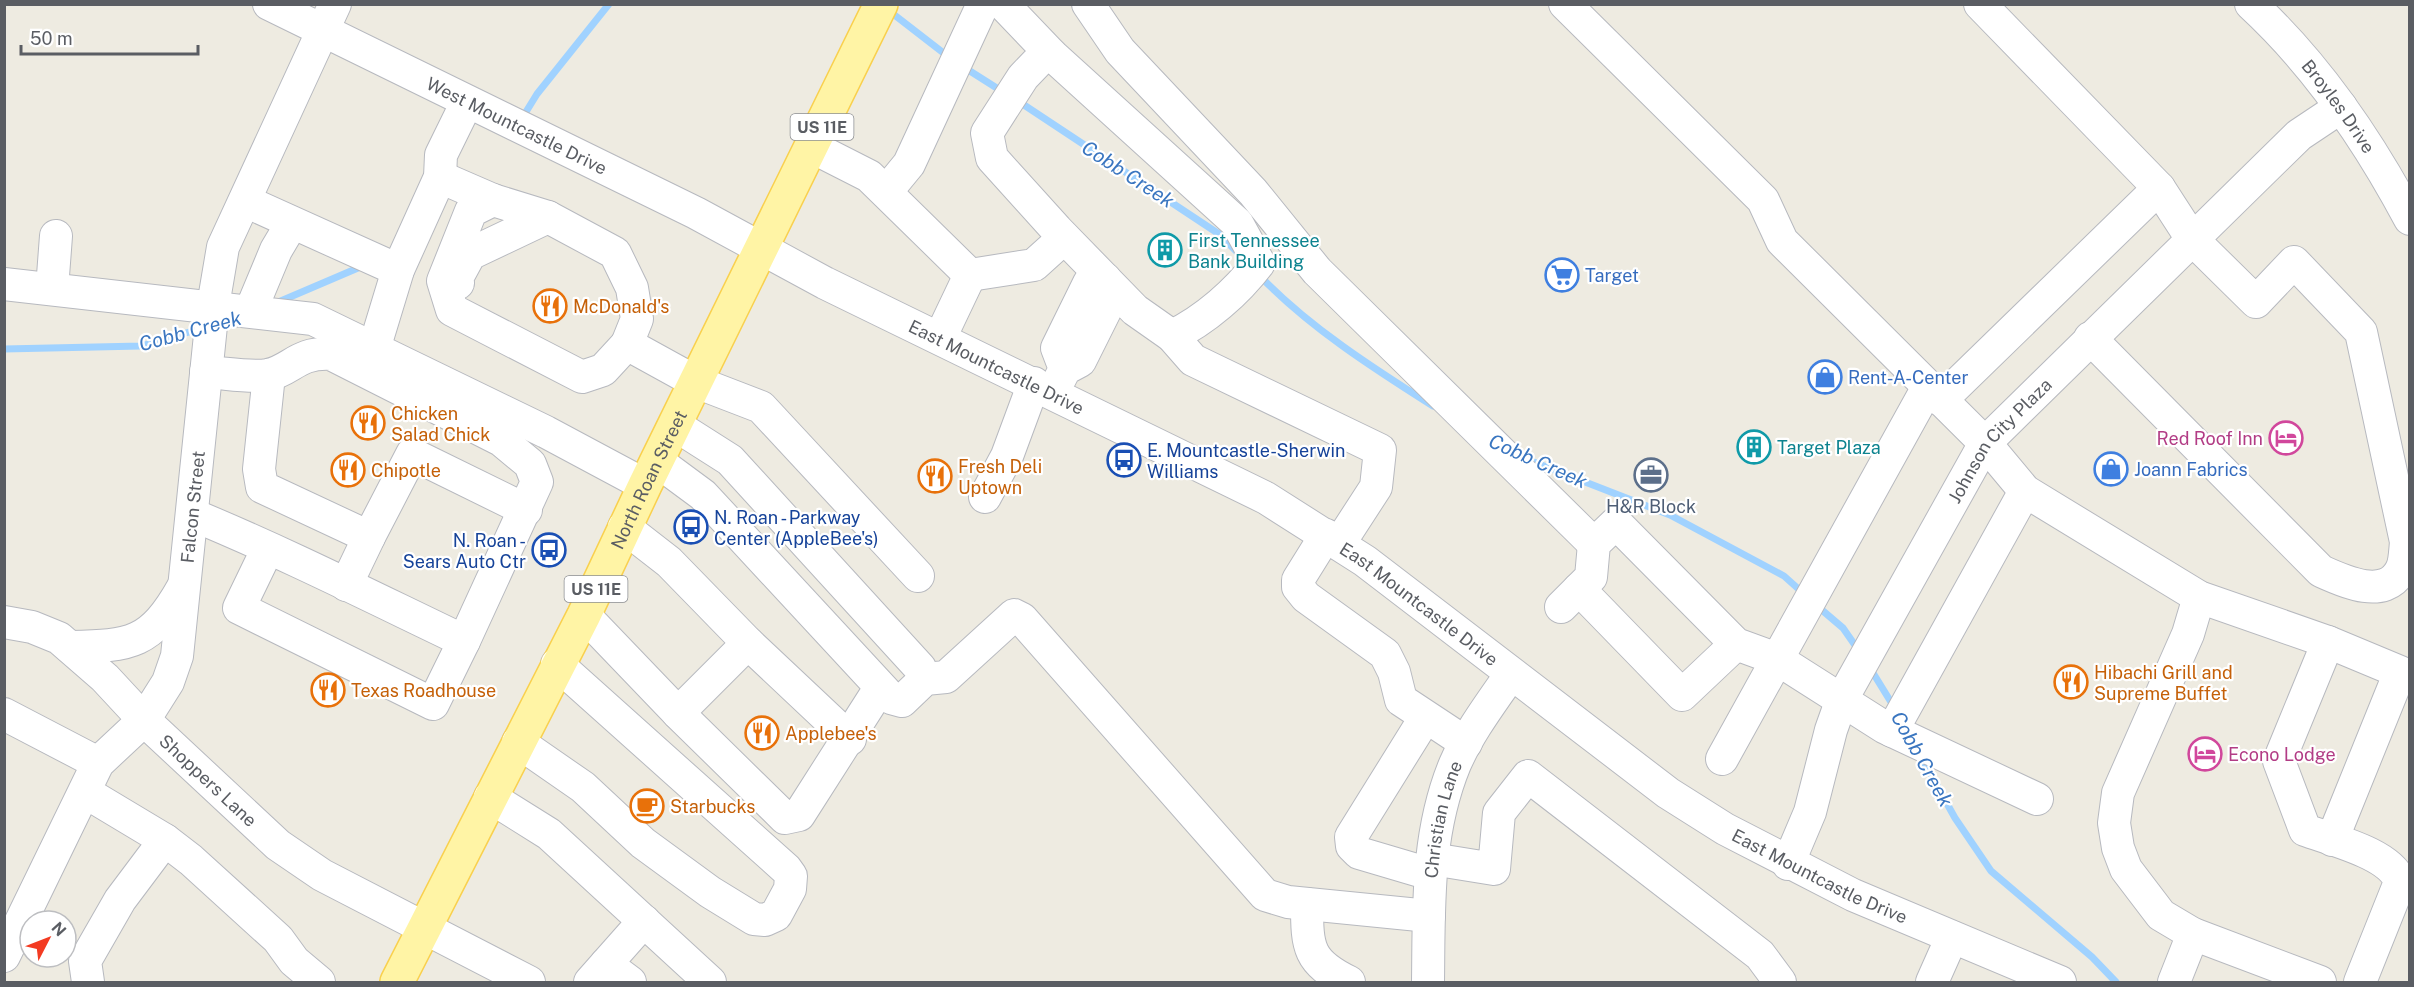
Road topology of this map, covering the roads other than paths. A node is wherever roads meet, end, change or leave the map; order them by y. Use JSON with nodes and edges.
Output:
{"nodes":[{"id":1,"x":269,"y":4,"type":"edge"},
{"id":2,"x":881,"y":4,"type":"edge"},
{"id":3,"x":983,"y":4,"type":"edge"},
{"id":4,"x":1004,"y":4,"type":"edge"},
{"id":5,"x":1088,"y":4,"type":"edge"},
{"id":6,"x":1565,"y":4,"type":"edge"},
{"id":7,"x":1980,"y":4,"type":"edge"},
{"id":8,"x":2252,"y":4,"type":"edge"},
{"id":9,"x":329,"y":18,"type":"edge"},
{"id":10,"x":1048,"y":51,"type":"junction"},
{"id":11,"x":1120,"y":51,"type":"junction"},
{"id":12,"x":1086,"y":86,"type":"junction"},
{"id":13,"x":467,"y":102,"type":"junction"},
{"id":14,"x":2341,"y":107,"type":"junction"},
{"id":15,"x":812,"y":147,"type":"junction"},
{"id":16,"x":440,"y":177,"type":"junction"},
{"id":17,"x":2159,"y":188,"type":"junction"},
{"id":18,"x":886,"y":192,"type":"junction"},
{"id":19,"x":493,"y":200,"type":"junction"},
{"id":20,"x":245,"y":201,"type":"junction"},
{"id":21,"x":548,"y":217,"type":"junction"},
{"id":22,"x":2409,"y":219,"type":"edge"},
{"id":23,"x":292,"y":223,"type":"junction"},
{"id":24,"x":56,"y":237,"type":"dead end"},
{"id":25,"x":1064,"y":238,"type":"junction"},
{"id":26,"x":2192,"y":239,"type":"junction"},
{"id":27,"x":762,"y":249,"type":"junction"},
{"id":28,"x":398,"y":270,"type":"junction"},
{"id":29,"x":970,"y":275,"type":"junction"},
{"id":30,"x":1105,"y":279,"type":"junction"},
{"id":31,"x":4,"y":284,"type":"edge"},
{"id":32,"x":52,"y":289,"type":"junction"},
{"id":33,"x":213,"y":306,"type":"junction"},
{"id":34,"x":251,"y":310,"type":"junction"},
{"id":35,"x":1172,"y":336,"type":"junction"},
{"id":36,"x":940,"y":338,"type":"junction"},
{"id":37,"x":2090,"y":338,"type":"junction"},
{"id":38,"x":627,"y":344,"type":"junction"},
{"id":39,"x":374,"y":349,"type":"junction"},
{"id":40,"x":603,"y":370,"type":"junction"},
{"id":41,"x":206,"y":372,"type":"junction"},
{"id":42,"x":269,"y":375,"type":"junction"},
{"id":43,"x":1051,"y":381,"type":"junction"},
{"id":44,"x":696,"y":382,"type":"junction"},
{"id":45,"x":1935,"y":393,"type":"junction"},
{"id":46,"x":675,"y":425,"type":"junction"},
{"id":47,"x":1985,"y":443,"type":"junction"},
{"id":48,"x":651,"y":473,"type":"junction"},
{"id":49,"x":2025,"y":491,"type":"junction"},
{"id":50,"x":985,"y":497,"type":"dead end"},
{"id":51,"x":526,"y":510,"type":"junction"},
{"id":52,"x":193,"y":515,"type":"junction"},
{"id":53,"x":624,"y":527,"type":"junction"},
{"id":54,"x":369,"y":537,"type":"junction"},
{"id":55,"x":1333,"y":540,"type":"junction"},
{"id":56,"x":1594,"y":544,"type":"junction"},
{"id":57,"x":268,"y":548,"type":"junction"},
{"id":58,"x":918,"y":576,"type":"dead end"},
{"id":59,"x":186,"y":581,"type":"junction"},
{"id":60,"x":346,"y":585,"type":"junction"},
{"id":61,"x":2199,"y":597,"type":"junction"},
{"id":62,"x":584,"y":615,"type":"junction"},
{"id":63,"x":4,"y":622,"type":"edge"},
{"id":64,"x":464,"y":641,"type":"junction"},
{"id":65,"x":2328,"y":642,"type":"junction"},
{"id":66,"x":748,"y":643,"type":"junction"},
{"id":67,"x":1736,"y":644,"type":"junction"},
{"id":68,"x":70,"y":647,"type":"junction"},
{"id":69,"x":1777,"y":659,"type":"junction"},
{"id":70,"x":557,"y":664,"type":"junction"},
{"id":71,"x":1511,"y":674,"type":"junction"},
{"id":72,"x":926,"y":679,"type":"junction"},
{"id":73,"x":888,"y":695,"type":"junction"},
{"id":74,"x":1842,"y":699,"type":"junction"},
{"id":75,"x":678,"y":713,"type":"junction"},
{"id":76,"x":4,"y":714,"type":"edge"},
{"id":77,"x":1425,"y":718,"type":"junction"},
{"id":78,"x":144,"y":720,"type":"junction"},
{"id":79,"x":1892,"y":731,"type":"junction"},
{"id":80,"x":849,"y":739,"type":"junction"},
{"id":81,"x":518,"y":742,"type":"junction"},
{"id":82,"x":1466,"y":743,"type":"junction"},
{"id":83,"x":1722,"y":759,"type":"dead end"},
{"id":84,"x":98,"y":763,"type":"junction"},
{"id":85,"x":85,"y":792,"type":"junction"},
{"id":86,"x":490,"y":797,"type":"junction"},
{"id":87,"x":2037,"y":799,"type":"dead end"},
{"id":88,"x":165,"y":840,"type":"junction"},
{"id":89,"x":2332,"y":840,"type":"junction"},
{"id":90,"x":1788,"y":864,"type":"junction"},
{"id":91,"x":1431,"y":867,"type":"junction"},
{"id":92,"x":1307,"y":904,"type":"junction"},
{"id":93,"x":1429,"y":916,"type":"junction"},
{"id":94,"x":644,"y":921,"type":"junction"},
{"id":95,"x":425,"y":926,"type":"junction"},
{"id":96,"x":2193,"y":934,"type":"junction"},
{"id":97,"x":1952,"y":937,"type":"junction"},
{"id":98,"x":4,"y":956,"type":"edge"},
{"id":99,"x":294,"y":972,"type":"edge"},
{"id":100,"x":609,"y":976,"type":"edge"},
{"id":101,"x":88,"y":982,"type":"edge"},
{"id":102,"x":319,"y":982,"type":"edge"},
{"id":103,"x":397,"y":982,"type":"edge"},
{"id":104,"x":529,"y":982,"type":"edge"},
{"id":105,"x":710,"y":982,"type":"edge"},
{"id":106,"x":1349,"y":982,"type":"edge"},
{"id":107,"x":1428,"y":982,"type":"edge"},
{"id":108,"x":1780,"y":982,"type":"edge"},
{"id":109,"x":1932,"y":982,"type":"edge"},
{"id":110,"x":2061,"y":982,"type":"edge"},
{"id":111,"x":2174,"y":982,"type":"edge"},
{"id":112,"x":2320,"y":982,"type":"edge"},
{"id":113,"x":2360,"y":982,"type":"edge"}],
"edges":[{"from":1,"to":9,"type":"street","name":"West Mountcastle Drive"},
{"from":2,"to":15,"type":"main road","name":"North Roan Street","number":"US 11E"},
{"from":3,"to":18,"type":"street"},
{"from":4,"to":10,"type":"street"},
{"from":5,"to":11,"type":"street"},
{"from":6,"to":45,"type":"street"},
{"from":7,"to":17,"type":"street"},
{"from":8,"to":14,"type":"street","name":"Broyles Drive"},
{"from":9,"to":13,"type":"street","name":"West Mountcastle Drive"},
{"from":9,"to":20,"type":"street","name":"Falcon Street"},
{"from":10,"to":12,"type":"street"},
{"from":10,"to":25,"type":"street"},
{"from":11,"to":12,"type":"street"},
{"from":11,"to":56,"type":"street"},
{"from":12,"to":35,"type":"street"},
{"from":13,"to":16,"type":"street"},
{"from":13,"to":27,"type":"street","name":"West Mountcastle Drive"},
{"from":14,"to":22,"type":"street","name":"Broyles Drive"},
{"from":14,"to":26,"type":"street","name":"Johnson City Plaza"},
{"from":15,"to":18,"type":"street"},
{"from":15,"to":27,"type":"main road","name":"North Roan Street","number":"US 11E"},
{"from":16,"to":19,"type":"street"},
{"from":16,"to":28,"type":"street"},
{"from":17,"to":26,"type":"street"},
{"from":17,"to":45,"type":"street"},
{"from":18,"to":29,"type":"street"},
{"from":19,"to":21,"type":"street"},
{"from":19,"to":40,"type":"street"},
{"from":20,"to":23,"type":"street"},
{"from":20,"to":33,"type":"street","name":"Falcon Street"},
{"from":21,"to":38,"type":"street"},
{"from":21,"to":40,"type":"street"},
{"from":23,"to":28,"type":"street"},
{"from":23,"to":34,"type":"street"},
{"from":24,"to":32,"type":"street"},
{"from":25,"to":29,"type":"street"},
{"from":25,"to":30,"type":"street"},
{"from":26,"to":37,"type":"street","name":"Johnson City Plaza"},
{"from":26,"to":37,"type":"street"},
{"from":27,"to":36,"type":"street","name":"East Mountcastle Drive"},
{"from":27,"to":44,"type":"main road","name":"North Roan Street","number":"US 11E"},
{"from":28,"to":39,"type":"street"},
{"from":29,"to":36,"type":"street"},
{"from":30,"to":35,"type":"street"},
{"from":30,"to":43,"type":"street"},
{"from":31,"to":32,"type":"street"},
{"from":32,"to":33,"type":"street"},
{"from":33,"to":34,"type":"street"},
{"from":33,"to":41,"type":"street","name":"Falcon Street"},
{"from":34,"to":39,"type":"street"},
{"from":35,"to":55,"type":"street"},
{"from":36,"to":43,"type":"street","name":"East Mountcastle Drive"},
{"from":37,"to":47,"type":"street","name":"Johnson City Plaza"},
{"from":38,"to":40,"type":"street"},
{"from":38,"to":44,"type":"street"},
{"from":39,"to":48,"type":"street"},
{"from":41,"to":42,"type":"street"},
{"from":41,"to":52,"type":"street","name":"Falcon Street"},
{"from":42,"to":51,"type":"street"},
{"from":42,"to":54,"type":"street"},
{"from":43,"to":50,"type":"street"},
{"from":43,"to":55,"type":"street","name":"East Mountcastle Drive"},
{"from":44,"to":46,"type":"main road","name":"North Roan Street","number":"US 11E"},
{"from":44,"to":58,"type":"street"},
{"from":45,"to":47,"type":"street"},
{"from":45,"to":69,"type":"street"},
{"from":46,"to":48,"type":"main road","name":"North Roan Street","number":"US 11E"},
{"from":46,"to":72,"type":"street"},
{"from":47,"to":49,"type":"street"},
{"from":47,"to":74,"type":"street","name":"Johnson City Plaza"},
{"from":48,"to":53,"type":"main road","name":"North Roan Street","number":"US 11E"},
{"from":48,"to":73,"type":"street"},
{"from":49,"to":61,"type":"street"},
{"from":49,"to":79,"type":"street"},
{"from":51,"to":54,"type":"street"},
{"from":51,"to":64,"type":"street"},
{"from":52,"to":57,"type":"street"},
{"from":52,"to":59,"type":"street","name":"Falcon Street"},
{"from":53,"to":62,"type":"main road","name":"North Roan Street","number":"US 11E"},
{"from":53,"to":66,"type":"street"},
{"from":54,"to":60,"type":"street"},
{"from":55,"to":71,"type":"street","name":"East Mountcastle Drive"},
{"from":55,"to":77,"type":"street"},
{"from":56,"to":67,"type":"street"},
{"from":56,"to":67,"type":"street"},
{"from":57,"to":60,"type":"street"},
{"from":57,"to":64,"type":"street"},
{"from":59,"to":68,"type":"street"},
{"from":59,"to":78,"type":"street","name":"Falcon Street"},
{"from":60,"to":64,"type":"street"},
{"from":61,"to":65,"type":"street"},
{"from":61,"to":96,"type":"street"},
{"from":62,"to":70,"type":"main road","name":"North Roan Street","number":"US 11E"},
{"from":62,"to":75,"type":"street"},
{"from":63,"to":68,"type":"street","name":"Shoppers Lane"},
{"from":65,"to":89,"type":"street"},
{"from":65,"to":89,"type":"street"},
{"from":66,"to":75,"type":"street"},
{"from":66,"to":80,"type":"street"},
{"from":67,"to":69,"type":"street"},
{"from":68,"to":78,"type":"street","name":"Shoppers Lane"},
{"from":69,"to":74,"type":"street"},
{"from":69,"to":83,"type":"street"},
{"from":70,"to":81,"type":"main road","name":"North Roan Street","number":"US 11E"},
{"from":70,"to":81,"type":"street"},
{"from":71,"to":82,"type":"street","name":"Christian Lane"},
{"from":71,"to":90,"type":"street","name":"East Mountcastle Drive"},
{"from":72,"to":73,"type":"street"},
{"from":72,"to":92,"type":"street"},
{"from":73,"to":80,"type":"street"},
{"from":74,"to":79,"type":"street"},
{"from":74,"to":90,"type":"street","name":"Johnson City Plaza"},
{"from":75,"to":80,"type":"street"},
{"from":76,"to":84,"type":"street"},
{"from":77,"to":82,"type":"street"},
{"from":77,"to":91,"type":"street"},
{"from":78,"to":84,"type":"street","name":"Falcon Street"},
{"from":78,"to":95,"type":"street","name":"Shoppers Lane"},
{"from":79,"to":87,"type":"street"},
{"from":81,"to":86,"type":"main road","name":"North Roan Street","number":"US 11E"},
{"from":82,"to":91,"type":"street","name":"Christian Lane"},
{"from":84,"to":85,"type":"street","name":"Falcon Street"},
{"from":85,"to":88,"type":"street"},
{"from":85,"to":98,"type":"street","name":"Falcon Street"},
{"from":86,"to":94,"type":"street"},
{"from":86,"to":95,"type":"main road","name":"North Roan Street","number":"US 11E"},
{"from":88,"to":99,"type":"street"},
{"from":88,"to":101,"type":"street"},
{"from":89,"to":113,"type":"street"},
{"from":90,"to":97,"type":"street","name":"East Mountcastle Drive"},
{"from":91,"to":93,"type":"street","name":"Christian Lane"},
{"from":91,"to":108,"type":"street"},
{"from":92,"to":93,"type":"street"},
{"from":92,"to":106,"type":"street"},
{"from":93,"to":107,"type":"street","name":"Christian Lane"},
{"from":94,"to":100,"type":"street"},
{"from":94,"to":105,"type":"street"},
{"from":95,"to":103,"type":"main road","name":"North Roan Street","number":"US 11E"},
{"from":95,"to":104,"type":"street","name":"Shoppers Lane"},
{"from":96,"to":111,"type":"street"},
{"from":96,"to":112,"type":"street"},
{"from":97,"to":109,"type":"street"},
{"from":97,"to":110,"type":"street","name":"East Mountcastle Drive"},
{"from":99,"to":102,"type":"street"}]}
